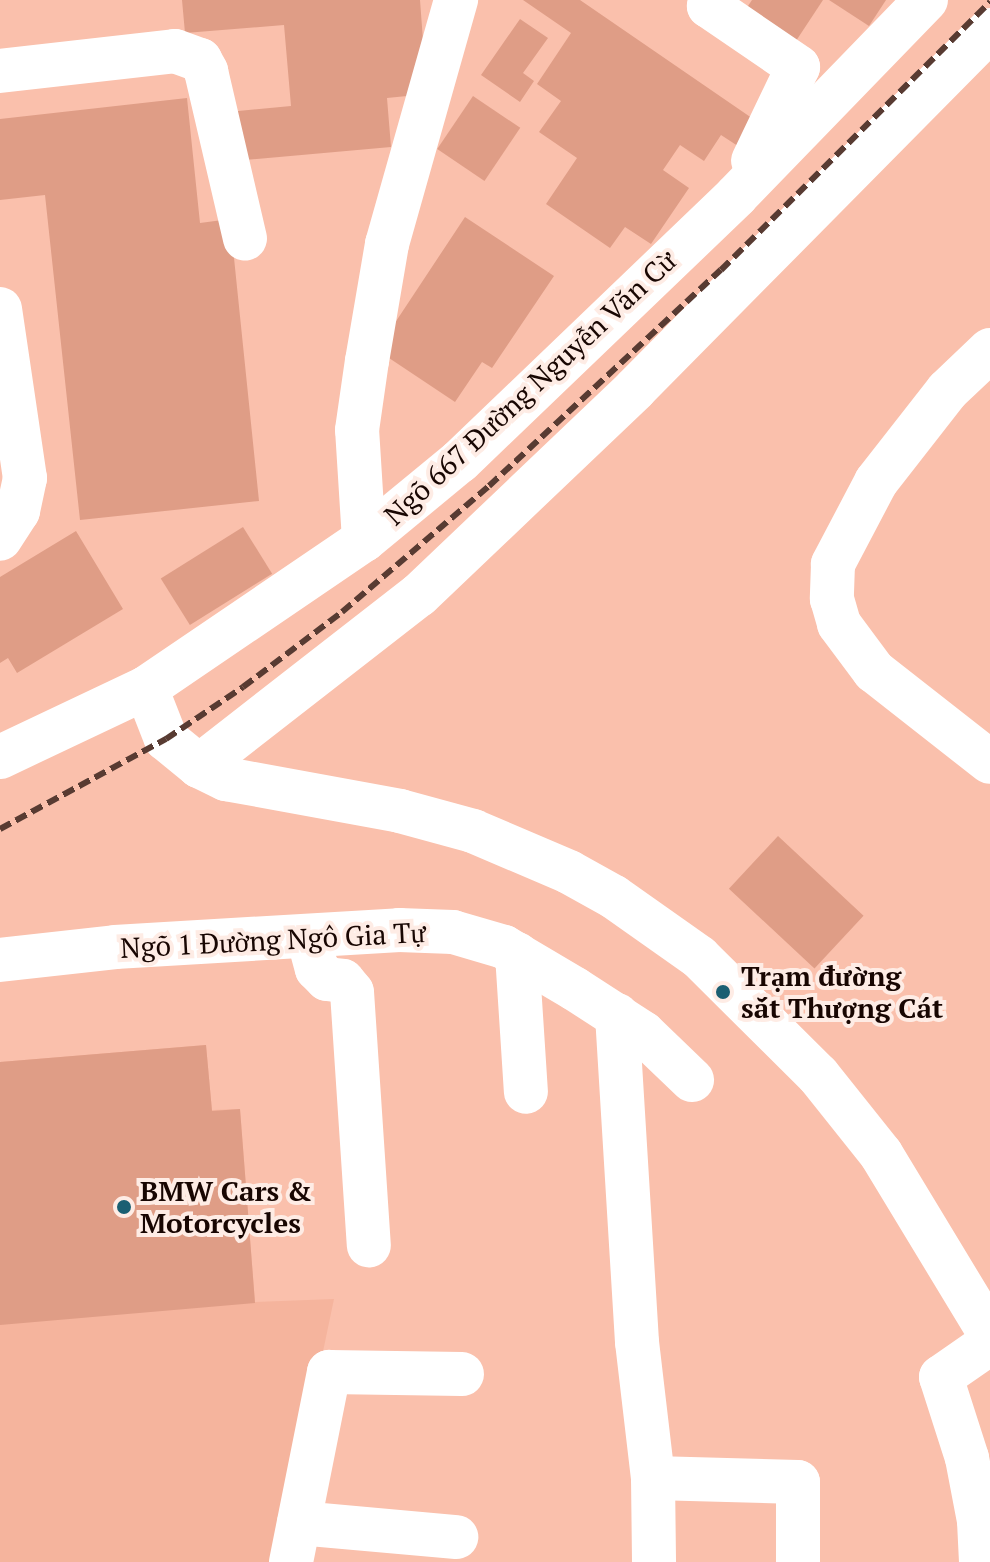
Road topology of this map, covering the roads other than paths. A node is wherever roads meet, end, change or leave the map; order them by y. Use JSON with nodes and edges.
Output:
{"nodes":[{"id":1,"x":456,"y":0,"type":"edge"},
{"id":2,"x":712,"y":0,"type":"edge"},
{"id":3,"x":926,"y":0,"type":"edge"},
{"id":4,"x":990,"y":30,"type":"edge"},
{"id":5,"x":0,"y":71,"type":"edge"},
{"id":6,"x":736,"y":196,"type":"junction"},
{"id":7,"x":245,"y":239,"type":"dead end"},
{"id":8,"x":0,"y":309,"type":"edge"},
{"id":9,"x":990,"y":350,"type":"edge"},
{"id":10,"x":0,"y":539,"type":"edge"},
{"id":11,"x":364,"y":540,"type":"junction"},
{"id":12,"x":146,"y":688,"type":"junction"},
{"id":13,"x":0,"y":757,"type":"edge"},
{"id":14,"x":990,"y":762,"type":"edge"},
{"id":15,"x":199,"y":766,"type":"junction"},
{"id":16,"x":308,"y":936,"type":"junction"},
{"id":17,"x":517,"y":954,"type":"junction"},
{"id":18,"x":0,"y":960,"type":"edge"},
{"id":19,"x":617,"y":1015,"type":"junction"},
{"id":20,"x":692,"y":1080,"type":"dead end"},
{"id":21,"x":526,"y":1092,"type":"dead end"},
{"id":22,"x":369,"y":1245,"type":"dead end"},
{"id":23,"x":990,"y":1334,"type":"edge"},
{"id":24,"x":990,"y":1343,"type":"edge"},
{"id":25,"x":462,"y":1374,"type":"dead end"},
{"id":26,"x":653,"y":1478,"type":"junction"},
{"id":27,"x":456,"y":1537,"type":"dead end"},
{"id":28,"x":295,"y":1543,"type":"edge"},
{"id":29,"x":654,"y":1562,"type":"edge"},
{"id":30,"x":798,"y":1562,"type":"edge"},
{"id":31,"x":981,"y":1562,"type":"edge"}],
"edges":[{"from":1,"to":11,"type":"street"},
{"from":2,"to":6,"type":"street"},
{"from":3,"to":6,"type":"street","name":"Ngõ 667 Đường Nguyễn Văn Cừ"},
{"from":4,"to":15,"type":"street"},
{"from":5,"to":7,"type":"street"},
{"from":6,"to":11,"type":"street","name":"Ngõ 667 Đường Nguyễn Văn Cừ"},
{"from":8,"to":10,"type":"street"},
{"from":9,"to":14,"type":"street"},
{"from":11,"to":12,"type":"street","name":"Ngõ 667 Đường Nguyễn Văn Cừ"},
{"from":12,"to":13,"type":"street","name":"Ngõ 667 Đường Nguyễn Văn Cừ"},
{"from":12,"to":15,"type":"street"},
{"from":15,"to":23,"type":"street"},
{"from":16,"to":17,"type":"street","name":"Ngõ 1 Đường Ngô Gia Tự"},
{"from":16,"to":18,"type":"street","name":"Ngõ 1 Đường Ngô Gia Tự"},
{"from":16,"to":22,"type":"street"},
{"from":17,"to":19,"type":"street","name":"Ngõ 1 Đường Ngô Gia Tự"},
{"from":17,"to":21,"type":"street"},
{"from":19,"to":20,"type":"street","name":"Ngõ 1 Đường Ngô Gia Tự"},
{"from":19,"to":26,"type":"street"},
{"from":24,"to":31,"type":"street"},
{"from":25,"to":28,"type":"street"},
{"from":26,"to":29,"type":"street"},
{"from":26,"to":30,"type":"street"},
{"from":27,"to":28,"type":"street"}]}
